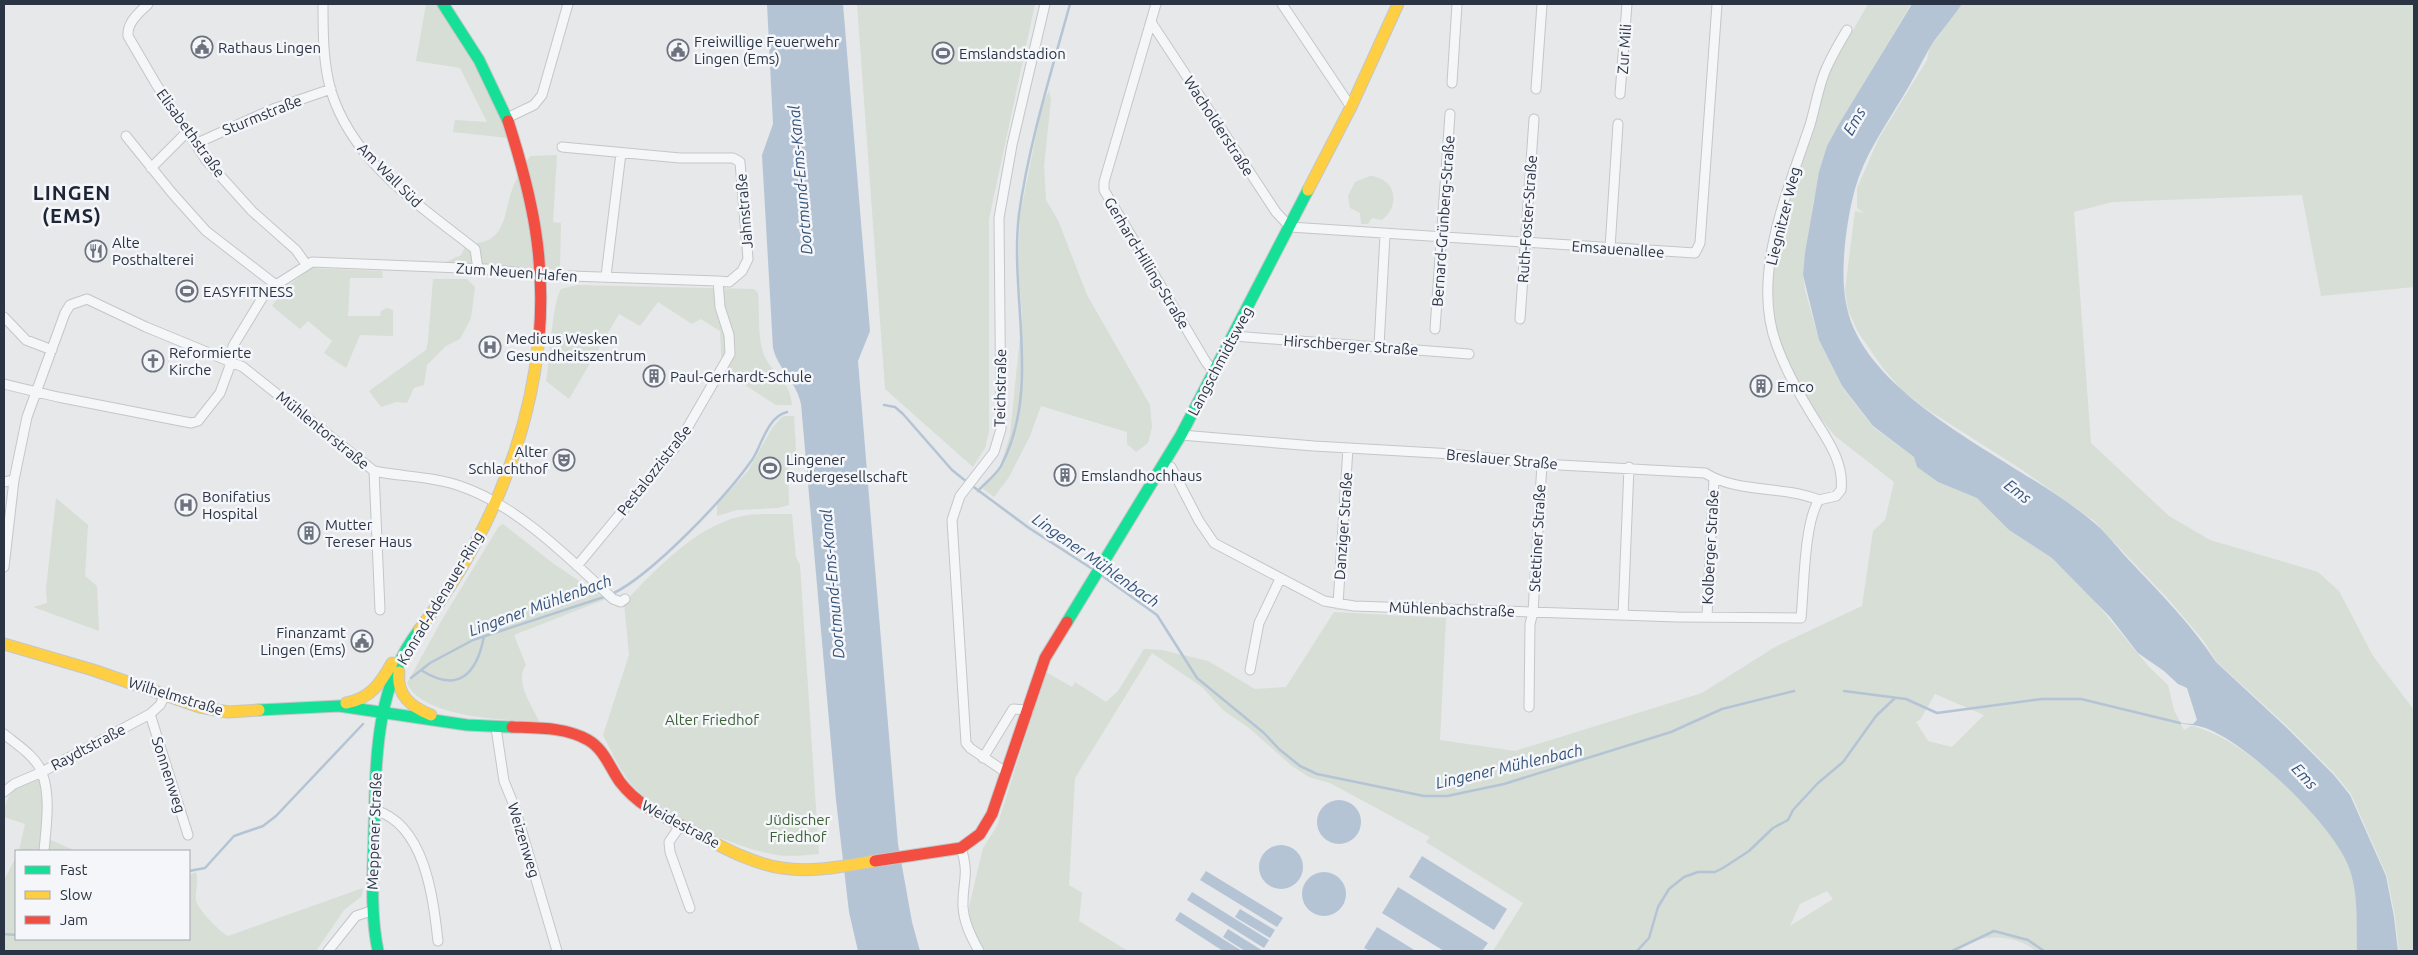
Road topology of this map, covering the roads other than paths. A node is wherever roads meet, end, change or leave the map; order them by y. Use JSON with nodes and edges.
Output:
{"nodes":[{"id":1,"x":148,"y":4,"type":"edge"},
{"id":2,"x":323,"y":4,"type":"edge"},
{"id":3,"x":443,"y":4,"type":"edge"},
{"id":4,"x":568,"y":4,"type":"edge"},
{"id":5,"x":1045,"y":4,"type":"edge"},
{"id":6,"x":1156,"y":4,"type":"edge"},
{"id":7,"x":1282,"y":4,"type":"edge"},
{"id":8,"x":1398,"y":4,"type":"edge"},
{"id":9,"x":1457,"y":4,"type":"edge"},
{"id":10,"x":1542,"y":4,"type":"edge"},
{"id":11,"x":1627,"y":4,"type":"edge"},
{"id":12,"x":1717,"y":4,"type":"edge"},
{"id":13,"x":1151,"y":22,"type":"junction"},
{"id":14,"x":1847,"y":30,"type":"dead end"},
{"id":15,"x":1452,"y":83,"type":"dead end"},
{"id":16,"x":331,"y":89,"type":"junction"},
{"id":17,"x":1536,"y":89,"type":"dead end"},
{"id":18,"x":1620,"y":94,"type":"dead end"},
{"id":19,"x":1351,"y":107,"type":"junction"},
{"id":20,"x":1450,"y":114,"type":"dead end"},
{"id":21,"x":509,"y":116,"type":"junction"},
{"id":22,"x":1534,"y":119,"type":"dead end"},
{"id":23,"x":1618,"y":124,"type":"dead end"},
{"id":24,"x":188,"y":131,"type":"junction"},
{"id":25,"x":126,"y":136,"type":"dead end"},
{"id":26,"x":195,"y":144,"type":"junction"},
{"id":27,"x":562,"y":148,"type":"dead end"},
{"id":28,"x":621,"y":153,"type":"junction"},
{"id":29,"x":151,"y":168,"type":"junction"},
{"id":30,"x":1290,"y":227,"type":"junction"},
{"id":31,"x":1385,"y":235,"type":"junction"},
{"id":32,"x":1441,"y":238,"type":"junction"},
{"id":33,"x":1526,"y":241,"type":"junction"},
{"id":34,"x":1610,"y":248,"type":"junction"},
{"id":35,"x":306,"y":264,"type":"junction"},
{"id":36,"x":478,"y":269,"type":"junction"},
{"id":37,"x":541,"y":275,"type":"junction"},
{"id":38,"x":606,"y":276,"type":"junction"},
{"id":39,"x":718,"y":282,"type":"junction"},
{"id":40,"x":729,"y":282,"type":"joint"},
{"id":41,"x":276,"y":285,"type":"junction"},
{"id":42,"x":4,"y":317,"type":"edge"},
{"id":43,"x":1520,"y":319,"type":"dead end"},
{"id":44,"x":1435,"y":329,"type":"dead end"},
{"id":45,"x":1234,"y":336,"type":"junction"},
{"id":46,"x":1379,"y":346,"type":"junction"},
{"id":47,"x":52,"y":350,"type":"junction"},
{"id":48,"x":1470,"y":354,"type":"dead end"},
{"id":49,"x":231,"y":363,"type":"junction"},
{"id":50,"x":1214,"y":372,"type":"junction"},
{"id":51,"x":4,"y":384,"type":"edge"},
{"id":52,"x":38,"y":392,"type":"junction"},
{"id":53,"x":1181,"y":435,"type":"junction"},
{"id":54,"x":1348,"y":448,"type":"junction"},
{"id":55,"x":1542,"y":464,"type":"junction"},
{"id":56,"x":1163,"y":465,"type":"junction"},
{"id":57,"x":1628,"y":468,"type":"junction"},
{"id":58,"x":374,"y":470,"type":"junction"},
{"id":59,"x":1714,"y":479,"type":"junction"},
{"id":60,"x":14,"y":480,"type":"junction"},
{"id":61,"x":4,"y":482,"type":"edge"},
{"id":62,"x":1819,"y":500,"type":"junction"},
{"id":63,"x":495,"y":503,"type":"junction"},
{"id":64,"x":576,"y":566,"type":"junction"},
{"id":65,"x":4,"y":567,"type":"edge"},
{"id":66,"x":1280,"y":579,"type":"junction"},
{"id":67,"x":625,"y":599,"type":"dead end"},
{"id":68,"x":1338,"y":604,"type":"junction"},
{"id":69,"x":380,"y":610,"type":"dead end"},
{"id":70,"x":1533,"y":612,"type":"junction"},
{"id":71,"x":1623,"y":615,"type":"junction"},
{"id":72,"x":1707,"y":616,"type":"junction"},
{"id":73,"x":413,"y":638,"type":"junction"},
{"id":74,"x":4,"y":644,"type":"edge"},
{"id":75,"x":405,"y":651,"type":"junction"},
{"id":76,"x":31,"y":652,"type":"junction"},
{"id":77,"x":4,"y":656,"type":"edge"},
{"id":78,"x":1250,"y":670,"type":"dead end"},
{"id":79,"x":165,"y":695,"type":"junction"},
{"id":80,"x":319,"y":706,"type":"junction"},
{"id":81,"x":1529,"y":707,"type":"dead end"},
{"id":82,"x":1029,"y":710,"type":"junction"},
{"id":83,"x":384,"y":711,"type":"junction"},
{"id":84,"x":150,"y":714,"type":"junction"},
{"id":85,"x":467,"y":725,"type":"junction"},
{"id":86,"x":496,"y":728,"type":"junction"},
{"id":87,"x":4,"y":734,"type":"edge"},
{"id":88,"x":983,"y":758,"type":"junction"},
{"id":89,"x":42,"y":772,"type":"junction"},
{"id":90,"x":1007,"y":773,"type":"junction"},
{"id":91,"x":4,"y":792,"type":"edge"},
{"id":92,"x":375,"y":810,"type":"junction"},
{"id":93,"x":680,"y":826,"type":"junction"},
{"id":94,"x":188,"y":835,"type":"dead end"},
{"id":95,"x":961,"y":848,"type":"junction"},
{"id":96,"x":44,"y":850,"type":"edge"},
{"id":97,"x":919,"y":856,"type":"joint"},
{"id":98,"x":690,"y":908,"type":"dead end"},
{"id":99,"x":371,"y":911,"type":"junction"},
{"id":100,"x":438,"y":941,"type":"dead end"},
{"id":101,"x":328,"y":951,"type":"edge"},
{"id":102,"x":378,"y":951,"type":"edge"},
{"id":103,"x":557,"y":951,"type":"edge"},
{"id":104,"x":979,"y":951,"type":"edge"}],
"edges":[{"from":1,"to":24,"type":"street","name":"Elisabethstraße"},
{"from":2,"to":16,"type":"street","name":"Am Wall Süd"},
{"from":3,"to":21,"type":"street","name":"Konrad-Adenauer-Ring"},
{"from":4,"to":21,"type":"street"},
{"from":5,"to":88,"type":"street","name":"Teichstraße"},
{"from":6,"to":13,"type":"street","name":"Gerhard-Hilling-Straße"},
{"from":7,"to":19,"type":"street"},
{"from":8,"to":19,"type":"street","name":"Langschmidtsweg"},
{"from":9,"to":15,"type":"street"},
{"from":10,"to":17,"type":"street"},
{"from":11,"to":18,"type":"street","name":"Zur Mili"},
{"from":12,"to":34,"type":"street","name":"Emsauenallee"},
{"from":13,"to":30,"type":"street","name":"Wacholderstraße"},
{"from":13,"to":50,"type":"street","name":"Gerhard-Hilling-Straße"},
{"from":14,"to":62,"type":"street","name":"Liegnitzer Weg"},
{"from":16,"to":26,"type":"street","name":"Sturmstraße"},
{"from":16,"to":36,"type":"street","name":"Am Wall Süd"},
{"from":19,"to":30,"type":"street","name":"Langschmidtsweg"},
{"from":20,"to":32,"type":"street","name":"Bernard-Grünberg-Straße"},
{"from":21,"to":37,"type":"street","name":"Konrad-Adenauer-Ring"},
{"from":22,"to":33,"type":"street","name":"Ruth-Foster-Straße"},
{"from":23,"to":34,"type":"street"},
{"from":24,"to":26,"type":"street","name":"Elisabethstraße"},
{"from":24,"to":29,"type":"street"},
{"from":25,"to":29,"type":"street"},
{"from":26,"to":35,"type":"street","name":"Elisabethstraße"},
{"from":27,"to":28,"type":"street","name":"Jahnstraße"},
{"from":28,"to":38,"type":"street"},
{"from":28,"to":40,"type":"street","name":"Jahnstraße"},
{"from":29,"to":41,"type":"street"},
{"from":30,"to":31,"type":"street","name":"Emsauenallee"},
{"from":30,"to":45,"type":"street","name":"Langschmidtsweg"},
{"from":31,"to":32,"type":"street","name":"Emsauenallee"},
{"from":31,"to":46,"type":"street"},
{"from":32,"to":33,"type":"street","name":"Emsauenallee"},
{"from":32,"to":44,"type":"street","name":"Bernard-Grünberg-Straße"},
{"from":33,"to":34,"type":"street","name":"Emsauenallee"},
{"from":33,"to":43,"type":"street","name":"Ruth-Foster-Straße"},
{"from":35,"to":36,"type":"street","name":"Zum Neuen Hafen"},
{"from":35,"to":41,"type":"street"},
{"from":36,"to":37,"type":"street","name":"Zum Neuen Hafen"},
{"from":37,"to":38,"type":"street","name":"Zum Neuen Hafen"},
{"from":37,"to":63,"type":"street","name":"Konrad-Adenauer-Ring"},
{"from":38,"to":39,"type":"street","name":"Zum Neuen Hafen"},
{"from":39,"to":40,"type":"street","name":"Zum Neuen Hafen"},
{"from":39,"to":64,"type":"street","name":"Pestalozzistraße"},
{"from":41,"to":49,"type":"street"},
{"from":42,"to":47,"type":"street"},
{"from":45,"to":46,"type":"street","name":"Hirschberger Straße"},
{"from":45,"to":50,"type":"street","name":"Langschmidtsweg"},
{"from":46,"to":48,"type":"street","name":"Hirschberger Straße"},
{"from":47,"to":49,"type":"street","name":"Mühlentorstraße"},
{"from":47,"to":52,"type":"street"},
{"from":49,"to":52,"type":"street"},
{"from":49,"to":58,"type":"street","name":"Mühlentorstraße"},
{"from":50,"to":53,"type":"street","name":"Langschmidtsweg"},
{"from":51,"to":52,"type":"street"},
{"from":52,"to":60,"type":"street"},
{"from":53,"to":54,"type":"street","name":"Breslauer Straße"},
{"from":53,"to":56,"type":"street","name":"Langschmidtsweg"},
{"from":54,"to":55,"type":"street","name":"Breslauer Straße"},
{"from":54,"to":68,"type":"street","name":"Danziger Straße"},
{"from":55,"to":57,"type":"street","name":"Breslauer Straße"},
{"from":55,"to":70,"type":"street","name":"Stettiner Straße"},
{"from":56,"to":66,"type":"street","name":"Mühlenbachstraße"},
{"from":56,"to":82,"type":"street","name":"Langschmidtsweg"},
{"from":57,"to":59,"type":"street","name":"Breslauer Straße"},
{"from":57,"to":71,"type":"street"},
{"from":58,"to":63,"type":"street"},
{"from":58,"to":69,"type":"street","name":"Mühlentorstraße"},
{"from":59,"to":62,"type":"street","name":"Breslauer Straße"},
{"from":59,"to":72,"type":"street","name":"Kolberger Straße"},
{"from":60,"to":61,"type":"street"},
{"from":60,"to":65,"type":"street"},
{"from":62,"to":72,"type":"street","name":"Mühlenbachstraße"},
{"from":63,"to":64,"type":"street"},
{"from":63,"to":73,"type":"street","name":"Konrad-Adenauer-Ring"},
{"from":64,"to":67,"type":"street"},
{"from":66,"to":68,"type":"street","name":"Mühlenbachstraße"},
{"from":66,"to":78,"type":"street"},
{"from":68,"to":70,"type":"street","name":"Mühlenbachstraße"},
{"from":70,"to":71,"type":"street","name":"Mühlenbachstraße"},
{"from":70,"to":81,"type":"street","name":"Stettiner Straße"},
{"from":71,"to":72,"type":"street","name":"Mühlenbachstraße"},
{"from":73,"to":75,"type":"street","name":"Konrad-Adenauer-Ring"},
{"from":73,"to":80,"type":"street"},
{"from":74,"to":76,"type":"street","name":"Wilhelmstraße"},
{"from":75,"to":83,"type":"street","name":"Konrad-Adenauer-Ring"},
{"from":75,"to":85,"type":"street"},
{"from":76,"to":77,"type":"street"},
{"from":76,"to":79,"type":"street","name":"Wilhelmstraße"},
{"from":79,"to":80,"type":"street","name":"Wilhelmstraße"},
{"from":79,"to":84,"type":"street","name":"Raydtstraße"},
{"from":80,"to":83,"type":"street","name":"Wilhelmstraße"},
{"from":82,"to":88,"type":"street"},
{"from":82,"to":90,"type":"street","name":"Langschmidtsweg"},
{"from":83,"to":85,"type":"street","name":"Weidestraße"},
{"from":83,"to":92,"type":"street","name":"Meppener Straße"},
{"from":84,"to":89,"type":"street","name":"Raydtstraße"},
{"from":84,"to":94,"type":"street","name":"Sonnenweg"},
{"from":85,"to":86,"type":"street","name":"Weidestraße"},
{"from":86,"to":93,"type":"street","name":"Weidestraße"},
{"from":86,"to":103,"type":"street","name":"Weizenweg"},
{"from":87,"to":89,"type":"street"},
{"from":88,"to":90,"type":"street","name":"Teichstraße"},
{"from":89,"to":91,"type":"street","name":"Raydtstraße"},
{"from":89,"to":96,"type":"street"},
{"from":90,"to":95,"type":"street","name":"Langschmidtsweg"},
{"from":92,"to":99,"type":"street","name":"Meppener Straße"},
{"from":92,"to":100,"type":"street"},
{"from":93,"to":97,"type":"street","name":"Weidestraße"},
{"from":93,"to":98,"type":"street"},
{"from":95,"to":97,"type":"street","name":"Langschmidtsweg"},
{"from":95,"to":104,"type":"street"},
{"from":99,"to":101,"type":"street"},
{"from":99,"to":102,"type":"street","name":"Meppener Straße"}]}
